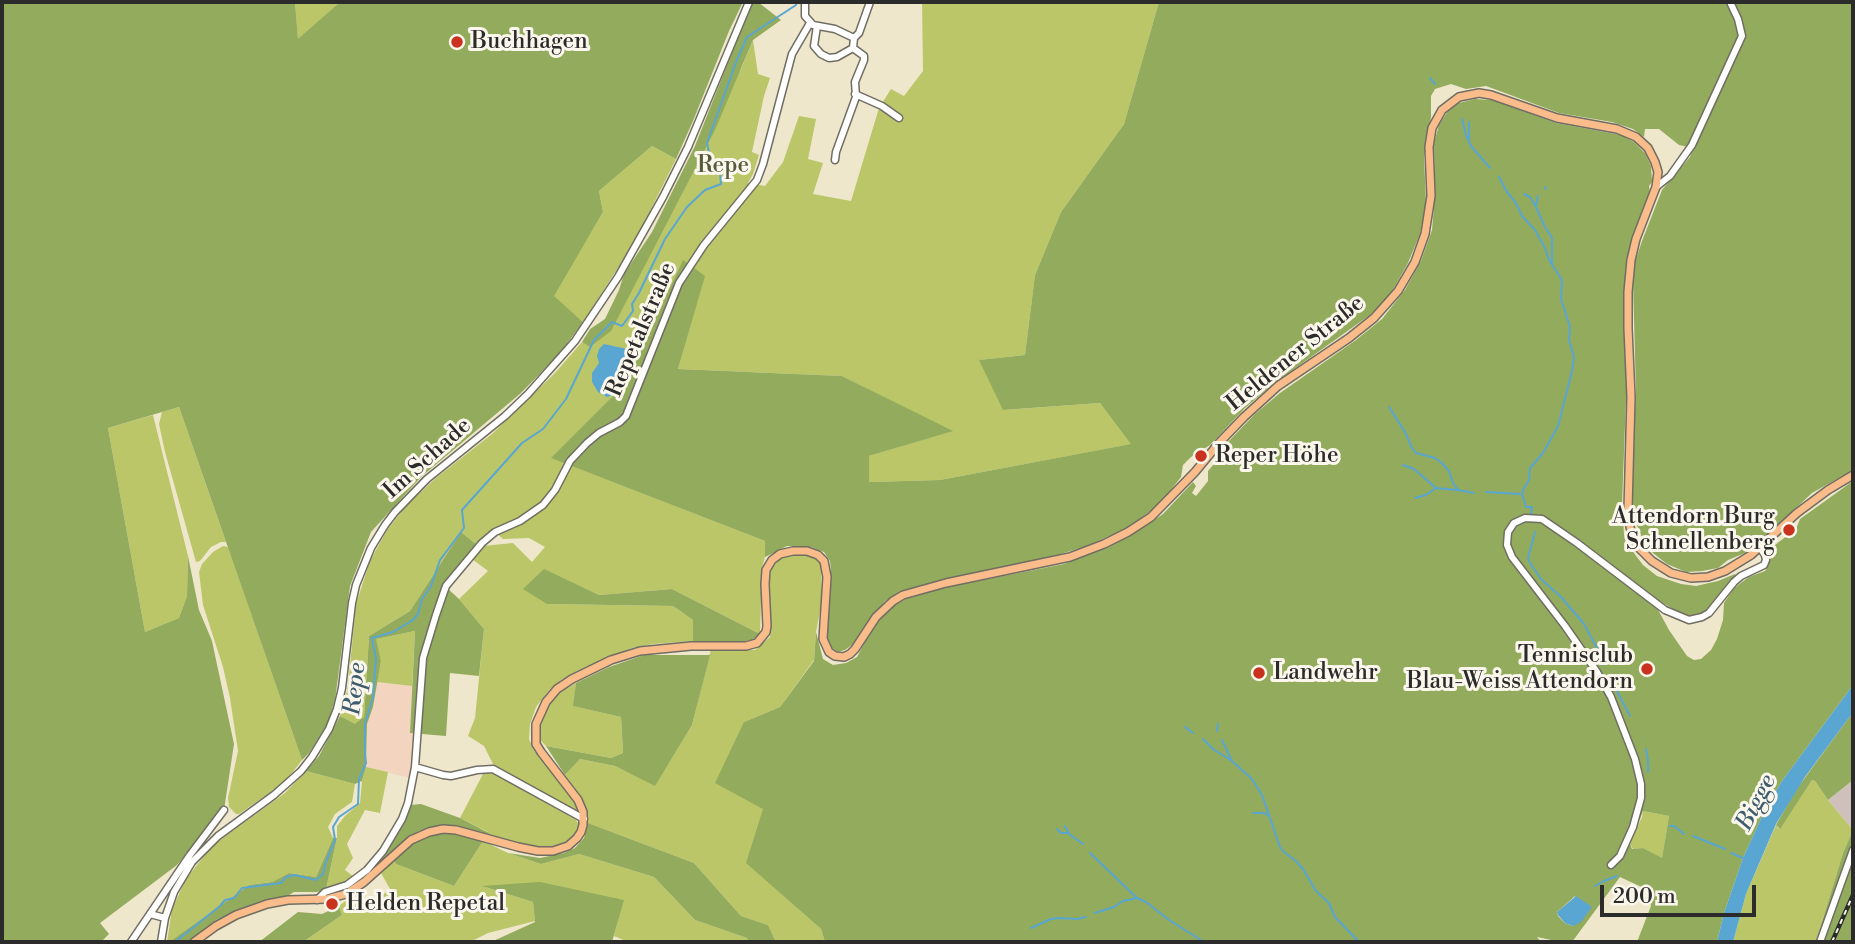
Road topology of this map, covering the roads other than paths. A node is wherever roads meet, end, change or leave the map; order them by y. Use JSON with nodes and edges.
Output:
{"nodes":[{"id":1,"x":749,"y":2,"type":"edge"},
{"id":2,"x":805,"y":2,"type":"edge"},
{"id":3,"x":870,"y":2,"type":"edge"},
{"id":4,"x":1730,"y":2,"type":"edge"},
{"id":5,"x":814,"y":25,"type":"junction"},
{"id":6,"x":854,"y":38,"type":"junction"},
{"id":7,"x":853,"y":48,"type":"junction"},
{"id":8,"x":855,"y":94,"type":"junction"},
{"id":9,"x":899,"y":118,"type":"dead end"},
{"id":10,"x":835,"y":160,"type":"dead end"},
{"id":11,"x":1656,"y":187,"type":"junction"},
{"id":12,"x":1853,"y":475,"type":"edge"},
{"id":13,"x":1760,"y":548,"type":"junction"},
{"id":14,"x":415,"y":767,"type":"junction"},
{"id":15,"x":224,"y":810,"type":"dead end"},
{"id":16,"x":584,"y":820,"type":"junction"},
{"id":17,"x":1853,"y":850,"type":"edge"},
{"id":18,"x":1611,"y":865,"type":"dead end"},
{"id":19,"x":317,"y":900,"type":"junction"},
{"id":20,"x":150,"y":914,"type":"junction"},
{"id":21,"x":165,"y":918,"type":"junction"},
{"id":22,"x":131,"y":942,"type":"edge"},
{"id":23,"x":161,"y":942,"type":"edge"},
{"id":24,"x":194,"y":942,"type":"edge"},
{"id":25,"x":1820,"y":942,"type":"edge"}],
"edges":[{"from":1,"to":21,"type":"street","name":"Im Schade"},
{"from":2,"to":5,"type":"street"},
{"from":3,"to":6,"type":"street"},
{"from":4,"to":11,"type":"street"},
{"from":5,"to":6,"type":"street"},
{"from":5,"to":7,"type":"street"},
{"from":5,"to":14,"type":"street","name":"Repetalstraße"},
{"from":6,"to":7,"type":"street"},
{"from":7,"to":8,"type":"street"},
{"from":8,"to":9,"type":"street"},
{"from":8,"to":10,"type":"street"},
{"from":11,"to":13,"type":"main road","name":"Heldener Straße"},
{"from":11,"to":16,"type":"main road","name":"Heldener Straße"},
{"from":12,"to":13,"type":"main road","name":"Heldener Straße"},
{"from":13,"to":18,"type":"street"},
{"from":14,"to":16,"type":"street"},
{"from":14,"to":19,"type":"street","name":"Repetalstraße"},
{"from":15,"to":20,"type":"street"},
{"from":16,"to":19,"type":"main road"},
{"from":17,"to":25,"type":"street"},
{"from":19,"to":24,"type":"main road","name":"Repetalstraße"},
{"from":20,"to":21,"type":"street"},
{"from":20,"to":22,"type":"street"},
{"from":21,"to":23,"type":"street","name":"Im Schade"}]}
